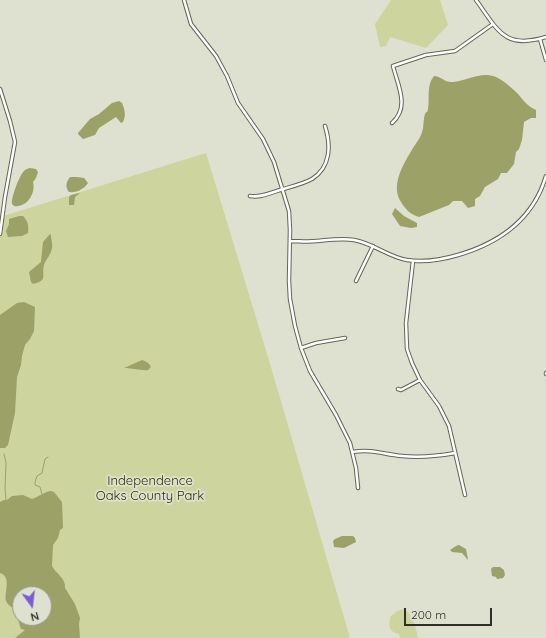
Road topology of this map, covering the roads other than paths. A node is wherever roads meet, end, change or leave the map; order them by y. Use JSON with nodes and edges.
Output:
{"nodes":[{"id":1,"x":184,"y":0,"type":"edge"},
{"id":2,"x":476,"y":0,"type":"edge"},
{"id":3,"x":494,"y":24,"type":"junction"},
{"id":4,"x":546,"y":37,"type":"edge"},
{"id":5,"x":540,"y":39,"type":"junction"},
{"id":6,"x":546,"y":60,"type":"edge"},
{"id":7,"x":0,"y":89,"type":"edge"},
{"id":8,"x":392,"y":123,"type":"dead end"},
{"id":9,"x":325,"y":126,"type":"dead end"},
{"id":10,"x":546,"y":176,"type":"edge"},
{"id":11,"x":283,"y":189,"type":"junction"},
{"id":12,"x":250,"y":196,"type":"dead end"},
{"id":13,"x":0,"y":234,"type":"edge"},
{"id":14,"x":290,"y":241,"type":"junction"},
{"id":15,"x":373,"y":246,"type":"junction"},
{"id":16,"x":414,"y":261,"type":"junction"},
{"id":17,"x":356,"y":281,"type":"dead end"},
{"id":18,"x":345,"y":338,"type":"dead end"},
{"id":19,"x":301,"y":348,"type":"junction"},
{"id":20,"x":420,"y":380,"type":"junction"},
{"id":21,"x":398,"y":389,"type":"dead end"},
{"id":22,"x":352,"y":452,"type":"junction"},
{"id":23,"x":455,"y":453,"type":"junction"},
{"id":24,"x":358,"y":488,"type":"dead end"},
{"id":25,"x":465,"y":495,"type":"dead end"}],
"edges":[{"from":1,"to":11,"type":"street"},
{"from":2,"to":3,"type":"street"},
{"from":3,"to":5,"type":"street"},
{"from":3,"to":8,"type":"street"},
{"from":4,"to":5,"type":"street"},
{"from":5,"to":6,"type":"street"},
{"from":7,"to":13,"type":"street"},
{"from":9,"to":11,"type":"street"},
{"from":10,"to":16,"type":"street"},
{"from":11,"to":12,"type":"street"},
{"from":11,"to":14,"type":"street"},
{"from":14,"to":15,"type":"street"},
{"from":14,"to":19,"type":"street"},
{"from":15,"to":16,"type":"street"},
{"from":15,"to":17,"type":"street"},
{"from":16,"to":20,"type":"street"},
{"from":18,"to":19,"type":"street"},
{"from":19,"to":22,"type":"street"},
{"from":20,"to":21,"type":"street"},
{"from":20,"to":23,"type":"street"},
{"from":22,"to":23,"type":"street"},
{"from":22,"to":24,"type":"street"},
{"from":23,"to":25,"type":"street"}]}
